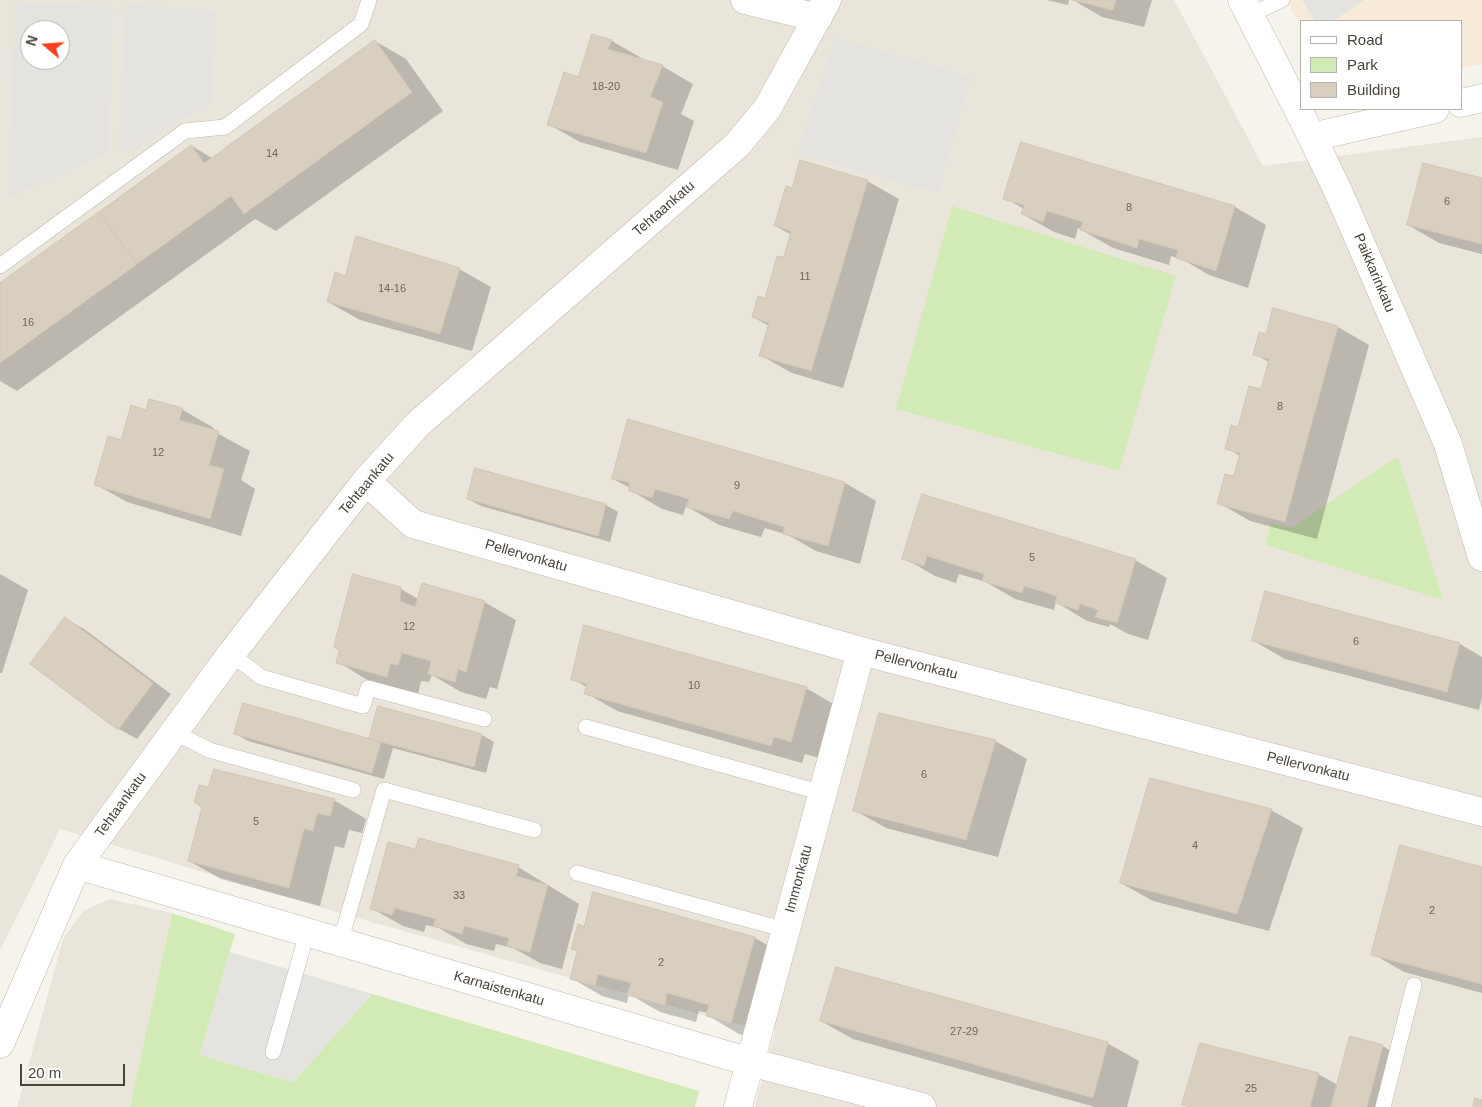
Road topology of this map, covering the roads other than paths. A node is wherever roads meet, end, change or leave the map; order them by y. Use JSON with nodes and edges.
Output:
{"nodes":[{"id":1,"x":369,"y":0,"type":"edge"},
{"id":2,"x":746,"y":0,"type":"edge"},
{"id":3,"x":1282,"y":0,"type":"edge"},
{"id":4,"x":1246,"y":8,"type":"edge"},
{"id":5,"x":823,"y":9,"type":"edge"},
{"id":6,"x":1482,"y":98,"type":"edge"},
{"id":7,"x":1462,"y":103,"type":"edge"},
{"id":8,"x":1430,"y":110,"type":"edge"},
{"id":9,"x":1312,"y":136,"type":"junction"},
{"id":10,"x":0,"y":266,"type":"edge"},
{"id":11,"x":366,"y":481,"type":"junction"},
{"id":12,"x":1482,"y":557,"type":"edge"},
{"id":13,"x":861,"y":652,"type":"junction"},
{"id":14,"x":231,"y":654,"type":"junction"},
{"id":15,"x":484,"y":719,"type":"dead end"},
{"id":16,"x":586,"y":728,"type":"dead end"},
{"id":17,"x":174,"y":732,"type":"junction"},
{"id":18,"x":353,"y":790,"type":"dead end"},
{"id":19,"x":823,"y":793,"type":"junction"},
{"id":20,"x":1482,"y":812,"type":"edge"},
{"id":21,"x":534,"y":830,"type":"dead end"},
{"id":22,"x":77,"y":865,"type":"junction"},
{"id":23,"x":577,"y":873,"type":"dead end"},
{"id":24,"x":786,"y":930,"type":"junction"},
{"id":25,"x":308,"y":933,"type":"junction"},
{"id":26,"x":340,"y":943,"type":"junction"},
{"id":27,"x":1414,"y":985,"type":"dead end"},
{"id":28,"x":0,"y":1044,"type":"edge"},
{"id":29,"x":273,"y":1052,"type":"dead end"},
{"id":30,"x":750,"y":1062,"type":"junction"},
{"id":31,"x":738,"y":1107,"type":"edge"},
{"id":32,"x":922,"y":1107,"type":"edge"},
{"id":33,"x":1382,"y":1107,"type":"edge"}],
"edges":[{"from":1,"to":10,"type":"lane"},
{"from":2,"to":5,"type":"street"},
{"from":3,"to":4,"type":"lane"},
{"from":4,"to":9,"type":"street","name":"Paikkarinkatu"},
{"from":5,"to":11,"type":"street","name":"Tehtaankatu"},
{"from":6,"to":7,"type":"street"},
{"from":8,"to":9,"type":"street"},
{"from":9,"to":12,"type":"street","name":"Paikkarinkatu"},
{"from":11,"to":13,"type":"street","name":"Pellervonkatu"},
{"from":11,"to":14,"type":"street","name":"Tehtaankatu"},
{"from":13,"to":19,"type":"street","name":"Immonkatu"},
{"from":13,"to":20,"type":"street","name":"Pellervonkatu"},
{"from":14,"to":15,"type":"lane"},
{"from":14,"to":17,"type":"street","name":"Tehtaankatu"},
{"from":16,"to":19,"type":"lane"},
{"from":17,"to":18,"type":"lane"},
{"from":17,"to":22,"type":"street","name":"Tehtaankatu"},
{"from":19,"to":24,"type":"street","name":"Immonkatu"},
{"from":21,"to":26,"type":"lane"},
{"from":22,"to":25,"type":"street","name":"Karnaistenkatu"},
{"from":22,"to":28,"type":"street","name":"Tehtaankatu"},
{"from":23,"to":24,"type":"lane"},
{"from":24,"to":30,"type":"street","name":"Immonkatu"},
{"from":25,"to":26,"type":"street","name":"Karnaistenkatu"},
{"from":25,"to":29,"type":"lane"},
{"from":26,"to":30,"type":"street","name":"Karnaistenkatu"},
{"from":27,"to":33,"type":"lane"},
{"from":30,"to":31,"type":"street","name":"Immonkatu"},
{"from":30,"to":32,"type":"street","name":"Karnaistenkatu"}]}
